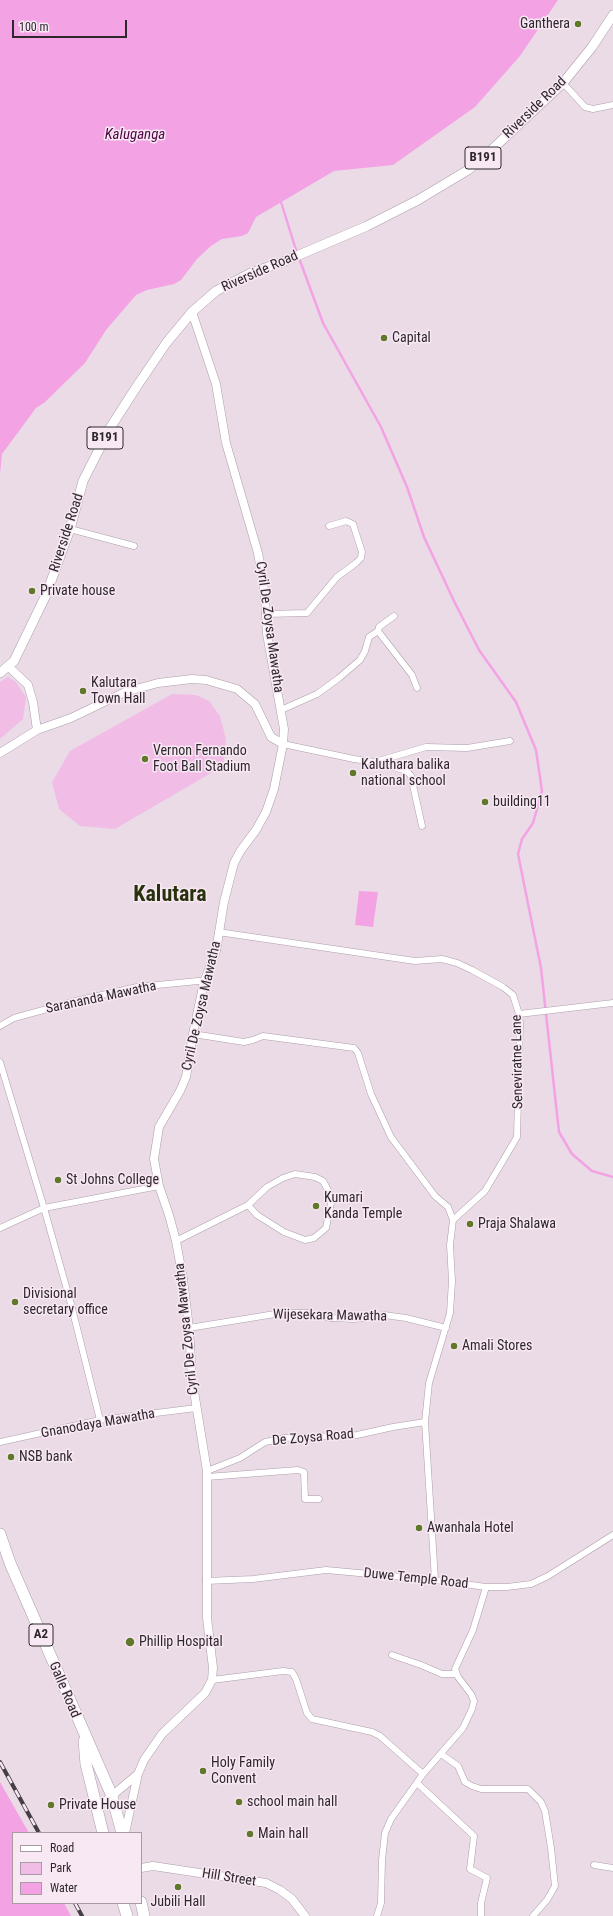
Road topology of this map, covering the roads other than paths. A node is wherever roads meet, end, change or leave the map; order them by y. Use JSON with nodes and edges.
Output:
{"nodes":[{"id":1,"x":613,"y":15,"type":"edge"},
{"id":2,"x":563,"y":83,"type":"junction"},
{"id":3,"x":613,"y":105,"type":"edge"},
{"id":4,"x":192,"y":312,"type":"junction"},
{"id":5,"x":329,"y":526,"type":"dead end"},
{"id":6,"x":70,"y":529,"type":"junction"},
{"id":7,"x":134,"y":546,"type":"dead end"},
{"id":8,"x":266,"y":614,"type":"junction"},
{"id":9,"x":394,"y":616,"type":"dead end"},
{"id":10,"x":378,"y":631,"type":"junction"},
{"id":11,"x":8,"y":666,"type":"junction"},
{"id":12,"x":0,"y":673,"type":"edge"},
{"id":13,"x":417,"y":688,"type":"dead end"},
{"id":14,"x":281,"y":710,"type":"junction"},
{"id":15,"x":37,"y":730,"type":"junction"},
{"id":16,"x":510,"y":741,"type":"dead end"},
{"id":17,"x":283,"y":744,"type":"junction"},
{"id":18,"x":0,"y":753,"type":"edge"},
{"id":19,"x":376,"y":762,"type":"junction"},
{"id":20,"x":422,"y":826,"type":"dead end"},
{"id":21,"x":218,"y":932,"type":"junction"},
{"id":22,"x":204,"y":982,"type":"junction"},
{"id":23,"x":613,"y":1003,"type":"edge"},
{"id":24,"x":520,"y":1014,"type":"junction"},
{"id":25,"x":0,"y":1026,"type":"edge"},
{"id":26,"x":193,"y":1034,"type":"junction"},
{"id":27,"x":0,"y":1062,"type":"edge"},
{"id":28,"x":159,"y":1186,"type":"junction"},
{"id":29,"x":248,"y":1205,"type":"junction"},
{"id":30,"x":44,"y":1208,"type":"junction"},
{"id":31,"x":454,"y":1220,"type":"junction"},
{"id":32,"x":0,"y":1228,"type":"edge"},
{"id":33,"x":176,"y":1241,"type":"junction"},
{"id":34,"x":189,"y":1328,"type":"junction"},
{"id":35,"x":446,"y":1328,"type":"junction"},
{"id":36,"x":196,"y":1408,"type":"junction"},
{"id":37,"x":100,"y":1420,"type":"junction"},
{"id":38,"x":425,"y":1422,"type":"junction"},
{"id":39,"x":0,"y":1442,"type":"edge"},
{"id":40,"x":207,"y":1474,"type":"junction"},
{"id":41,"x":319,"y":1499,"type":"dead end"},
{"id":42,"x":0,"y":1534,"type":"edge"},
{"id":43,"x":613,"y":1536,"type":"edge"},
{"id":44,"x":435,"y":1580,"type":"junction"},
{"id":45,"x":206,"y":1581,"type":"junction"},
{"id":46,"x":486,"y":1587,"type":"junction"},
{"id":47,"x":392,"y":1655,"type":"dead end"},
{"id":48,"x":456,"y":1674,"type":"junction"},
{"id":49,"x":212,"y":1680,"type":"junction"},
{"id":50,"x":84,"y":1734,"type":"junction"},
{"id":51,"x":441,"y":1754,"type":"junction"},
{"id":52,"x":138,"y":1774,"type":"junction"},
{"id":53,"x":423,"y":1774,"type":"junction"},
{"id":54,"x":417,"y":1783,"type":"junction"},
{"id":55,"x":112,"y":1796,"type":"junction"},
{"id":56,"x":96,"y":1808,"type":"junction"},
{"id":57,"x":103,"y":1832,"type":"edge"},
{"id":58,"x":124,"y":1832,"type":"edge"},
{"id":59,"x":124,"y":1832,"type":"edge"},
{"id":60,"x":594,"y":1865,"type":"dead end"},
{"id":61,"x":142,"y":1868,"type":"edge"},
{"id":62,"x":613,"y":1868,"type":"edge"},
{"id":63,"x":123,"y":1904,"type":"edge"},
{"id":64,"x":141,"y":1904,"type":"edge"},
{"id":65,"x":127,"y":1916,"type":"edge"},
{"id":66,"x":144,"y":1916,"type":"edge"},
{"id":67,"x":305,"y":1916,"type":"edge"},
{"id":68,"x":377,"y":1916,"type":"edge"},
{"id":69,"x":481,"y":1916,"type":"edge"},
{"id":70,"x":533,"y":1916,"type":"edge"}],
"edges":[{"from":1,"to":2,"type":"main road","name":"Riverside Road","number":"B191"},
{"from":2,"to":3,"type":"street"},
{"from":2,"to":4,"type":"main road","name":"Riverside Road","number":"B191"},
{"from":4,"to":6,"type":"main road","name":"Riverside Road","number":"B191"},
{"from":4,"to":8,"type":"street","name":"Cyril De Zoysa Mawatha"},
{"from":5,"to":8,"type":"street"},
{"from":6,"to":7,"type":"street"},
{"from":6,"to":11,"type":"main road","name":"Riverside Road","number":"B191"},
{"from":8,"to":14,"type":"street","name":"Cyril De Zoysa Mawatha"},
{"from":9,"to":10,"type":"street"},
{"from":10,"to":13,"type":"street"},
{"from":10,"to":14,"type":"street"},
{"from":11,"to":12,"type":"main road","name":"Riverside Road","number":"B191"},
{"from":11,"to":15,"type":"street"},
{"from":14,"to":17,"type":"street","name":"Cyril De Zoysa Mawatha"},
{"from":15,"to":17,"type":"street"},
{"from":15,"to":18,"type":"street"},
{"from":16,"to":19,"type":"street"},
{"from":17,"to":19,"type":"street"},
{"from":17,"to":21,"type":"street","name":"Cyril De Zoysa Mawatha"},
{"from":19,"to":20,"type":"street"},
{"from":21,"to":22,"type":"street","name":"Cyril De Zoysa Mawatha"},
{"from":21,"to":24,"type":"street","name":"Seneviratne Lane"},
{"from":22,"to":25,"type":"street","name":"Sarananda Mawatha"},
{"from":22,"to":26,"type":"street","name":"Cyril De Zoysa Mawatha"},
{"from":23,"to":24,"type":"street"},
{"from":24,"to":31,"type":"street","name":"Seneviratne Lane"},
{"from":26,"to":28,"type":"street","name":"Cyril De Zoysa Mawatha"},
{"from":26,"to":31,"type":"street"},
{"from":27,"to":30,"type":"street"},
{"from":28,"to":30,"type":"street"},
{"from":28,"to":33,"type":"street","name":"Cyril De Zoysa Mawatha"},
{"from":29,"to":29,"type":"street"},
{"from":29,"to":33,"type":"street"},
{"from":30,"to":32,"type":"street"},
{"from":30,"to":37,"type":"street"},
{"from":31,"to":35,"type":"street"},
{"from":33,"to":34,"type":"street","name":"Cyril De Zoysa Mawatha"},
{"from":34,"to":35,"type":"street","name":"Wijesekara Mawatha"},
{"from":34,"to":36,"type":"street","name":"Cyril De Zoysa Mawatha"},
{"from":35,"to":38,"type":"street"},
{"from":36,"to":37,"type":"street","name":"Gnanodaya Mawatha"},
{"from":36,"to":40,"type":"street","name":"Cyril De Zoysa Mawatha"},
{"from":37,"to":39,"type":"street","name":"Gnanodaya Mawatha"},
{"from":38,"to":40,"type":"street","name":"De Zoysa Road"},
{"from":38,"to":44,"type":"street"},
{"from":40,"to":41,"type":"street"},
{"from":40,"to":45,"type":"street","name":"Cyril De Zoysa Mawatha"},
{"from":42,"to":50,"type":"highway","name":"Galle Road","number":"A2"},
{"from":43,"to":46,"type":"street","name":"Duwe Temple Road"},
{"from":44,"to":45,"type":"street","name":"Duwe Temple Road"},
{"from":44,"to":46,"type":"street","name":"Duwe Temple Road"},
{"from":45,"to":49,"type":"street","name":"Cyril De Zoysa Mawatha"},
{"from":46,"to":48,"type":"street"},
{"from":47,"to":48,"type":"street"},
{"from":48,"to":51,"type":"street"},
{"from":49,"to":52,"type":"street"},
{"from":49,"to":53,"type":"street"},
{"from":50,"to":55,"type":"highway","name":"Galle Road","number":"A2"},
{"from":50,"to":56,"type":"highway","name":"Galle Road","number":"A2"},
{"from":51,"to":53,"type":"street"},
{"from":51,"to":70,"type":"street"},
{"from":52,"to":55,"type":"street"},
{"from":52,"to":58,"type":"street"},
{"from":53,"to":54,"type":"street"},
{"from":54,"to":68,"type":"street"},
{"from":54,"to":69,"type":"street"},
{"from":55,"to":56,"type":"street"},
{"from":55,"to":59,"type":"highway","name":"Galle Road","number":"A2"},
{"from":56,"to":57,"type":"highway","name":"Galle Road","number":"A2"},
{"from":60,"to":62,"type":"street"},
{"from":61,"to":67,"type":"street","name":"Hill Street"},
{"from":63,"to":65,"type":"highway"},
{"from":64,"to":66,"type":"highway"}]}
